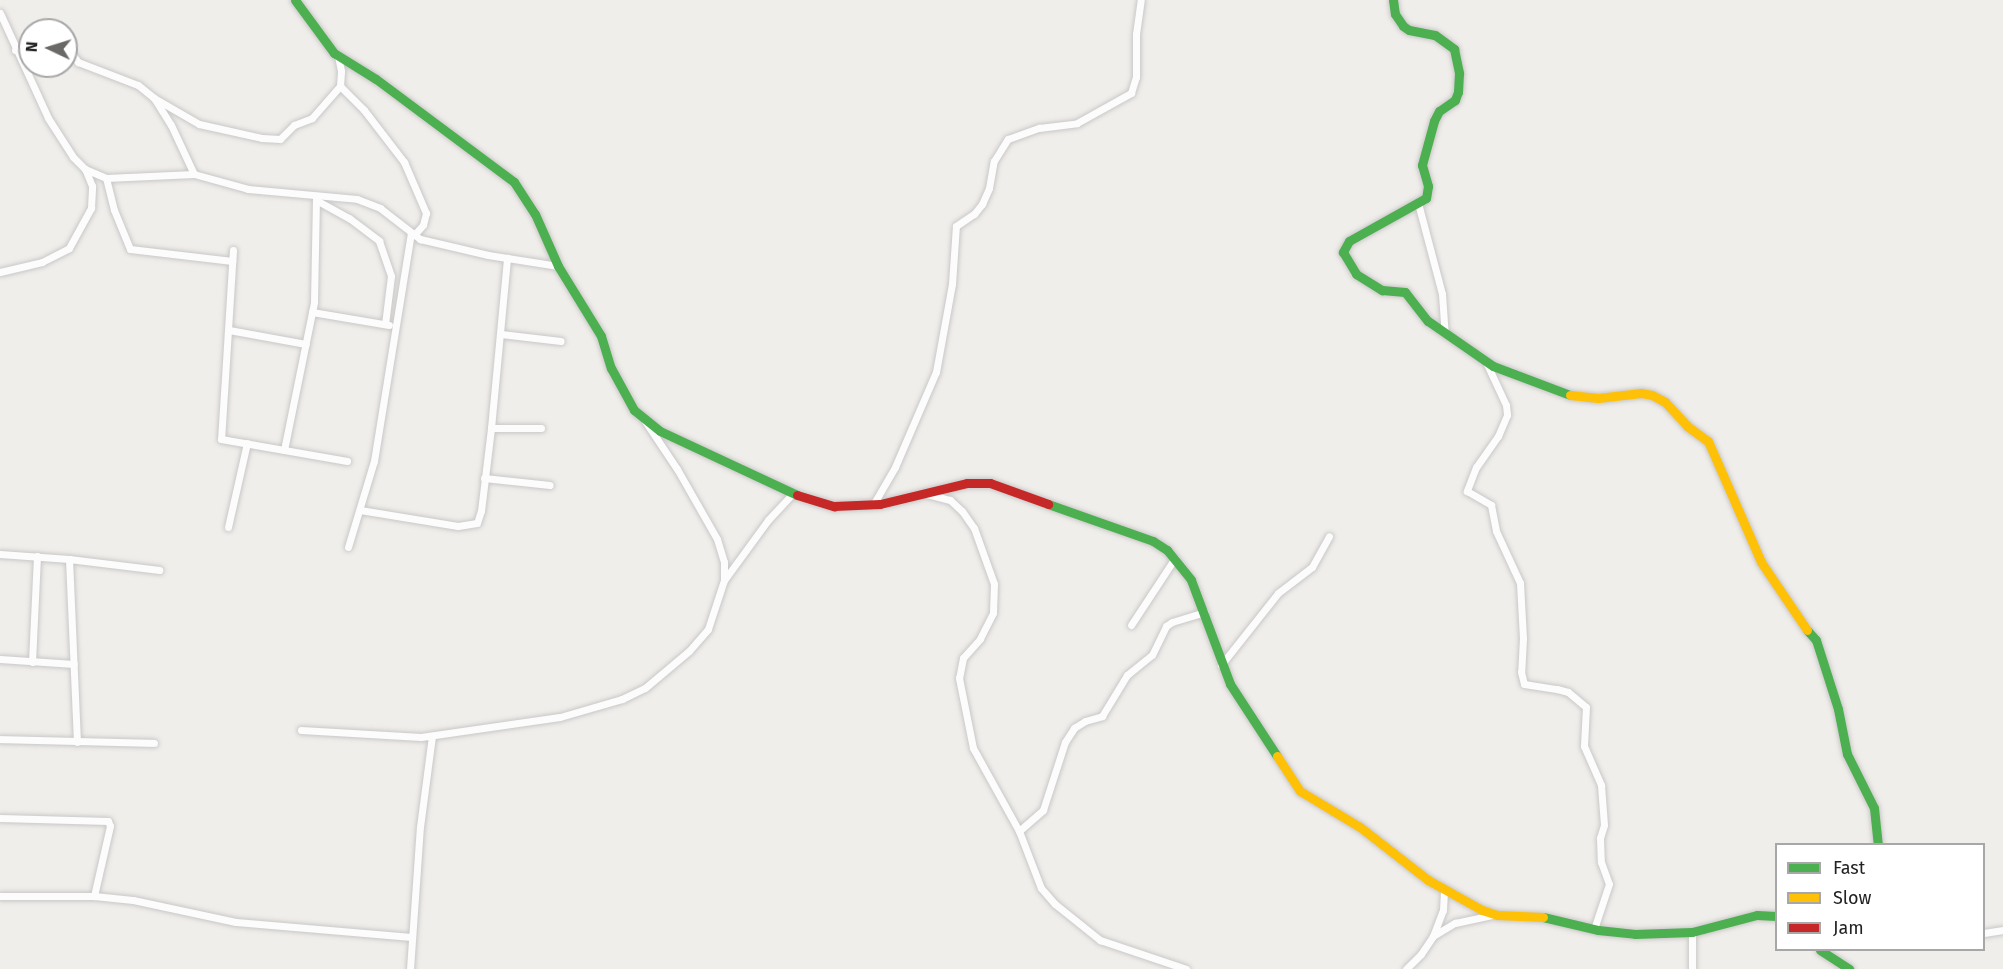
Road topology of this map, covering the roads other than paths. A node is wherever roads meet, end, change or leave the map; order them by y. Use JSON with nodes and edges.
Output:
{"nodes":[{"id":1,"x":295,"y":0,"type":"edge"},
{"id":2,"x":1141,"y":0,"type":"edge"},
{"id":3,"x":1393,"y":0,"type":"edge"},
{"id":4,"x":0,"y":13,"type":"edge"},
{"id":5,"x":15,"y":50,"type":"junction"},
{"id":6,"x":18,"y":50,"type":"edge"},
{"id":7,"x":338,"y":55,"type":"junction"},
{"id":8,"x":78,"y":63,"type":"edge"},
{"id":9,"x":340,"y":86,"type":"junction"},
{"id":10,"x":154,"y":98,"type":"junction"},
{"id":11,"x":85,"y":169,"type":"junction"},
{"id":12,"x":194,"y":174,"type":"junction"},
{"id":13,"x":106,"y":178,"type":"junction"},
{"id":14,"x":1418,"y":203,"type":"junction"},
{"id":15,"x":413,"y":234,"type":"junction"},
{"id":16,"x":232,"y":250,"type":"dead end"},
{"id":17,"x":507,"y":258,"type":"junction"},
{"id":18,"x":232,"y":261,"type":"junction"},
{"id":19,"x":558,"y":266,"type":"junction"},
{"id":20,"x":0,"y":272,"type":"edge"},
{"id":21,"x":312,"y":312,"type":"junction"},
{"id":22,"x":385,"y":324,"type":"junction"},
{"id":23,"x":396,"y":327,"type":"junction"},
{"id":24,"x":229,"y":330,"type":"junction"},
{"id":25,"x":1445,"y":333,"type":"junction"},
{"id":26,"x":501,"y":334,"type":"junction"},
{"id":27,"x":561,"y":341,"type":"dead end"},
{"id":28,"x":306,"y":344,"type":"junction"},
{"id":29,"x":1486,"y":362,"type":"junction"},
{"id":30,"x":645,"y":421,"type":"junction"},
{"id":31,"x":491,"y":428,"type":"junction"},
{"id":32,"x":541,"y":428,"type":"dead end"},
{"id":33,"x":247,"y":443,"type":"junction"},
{"id":34,"x":284,"y":450,"type":"junction"},
{"id":35,"x":347,"y":461,"type":"dead end"},
{"id":36,"x":484,"y":478,"type":"junction"},
{"id":37,"x":550,"y":485,"type":"dead end"},
{"id":38,"x":792,"y":494,"type":"junction"},
{"id":39,"x":925,"y":494,"type":"junction"},
{"id":40,"x":873,"y":505,"type":"junction"},
{"id":41,"x":360,"y":510,"type":"junction"},
{"id":42,"x":228,"y":527,"type":"dead end"},
{"id":43,"x":1329,"y":536,"type":"dead end"},
{"id":44,"x":348,"y":547,"type":"dead end"},
{"id":45,"x":0,"y":554,"type":"edge"},
{"id":46,"x":37,"y":556,"type":"junction"},
{"id":47,"x":69,"y":558,"type":"junction"},
{"id":48,"x":1174,"y":558,"type":"junction"},
{"id":49,"x":159,"y":570,"type":"dead end"},
{"id":50,"x":724,"y":579,"type":"junction"},
{"id":51,"x":1204,"y":612,"type":"junction"},
{"id":52,"x":1131,"y":625,"type":"dead end"},
{"id":53,"x":0,"y":659,"type":"edge"},
{"id":54,"x":32,"y":662,"type":"junction"},
{"id":55,"x":74,"y":664,"type":"junction"},
{"id":56,"x":1221,"y":665,"type":"junction"},
{"id":57,"x":301,"y":730,"type":"dead end"},
{"id":58,"x":432,"y":736,"type":"junction"},
{"id":59,"x":0,"y":739,"type":"edge"},
{"id":60,"x":77,"y":741,"type":"junction"},
{"id":61,"x":154,"y":743,"type":"dead end"},
{"id":62,"x":0,"y":818,"type":"edge"},
{"id":63,"x":1019,"y":831,"type":"junction"},
{"id":64,"x":1878,"y":843,"type":"edge"},
{"id":65,"x":1444,"y":889,"type":"junction"},
{"id":66,"x":0,"y":896,"type":"edge"},
{"id":67,"x":94,"y":896,"type":"junction"},
{"id":68,"x":1494,"y":915,"type":"junction"},
{"id":69,"x":1775,"y":916,"type":"edge"},
{"id":70,"x":1594,"y":929,"type":"junction"},
{"id":71,"x":2003,"y":930,"type":"edge"},
{"id":72,"x":1692,"y":932,"type":"junction"},
{"id":73,"x":1985,"y":933,"type":"edge"},
{"id":74,"x":1433,"y":936,"type":"junction"},
{"id":75,"x":411,"y":937,"type":"junction"},
{"id":76,"x":1822,"y":951,"type":"edge"},
{"id":77,"x":410,"y":969,"type":"edge"},
{"id":78,"x":1186,"y":969,"type":"edge"},
{"id":79,"x":1406,"y":969,"type":"edge"},
{"id":80,"x":1692,"y":969,"type":"edge"},
{"id":81,"x":1849,"y":969,"type":"edge"}],
"edges":[{"from":1,"to":7,"type":"street"},
{"from":2,"to":40,"type":"street"},
{"from":3,"to":14,"type":"street"},
{"from":4,"to":5,"type":"street"},
{"from":5,"to":6,"type":"street"},
{"from":5,"to":11,"type":"street"},
{"from":7,"to":9,"type":"street"},
{"from":7,"to":19,"type":"street"},
{"from":8,"to":10,"type":"street"},
{"from":9,"to":10,"type":"street"},
{"from":9,"to":15,"type":"street"},
{"from":10,"to":12,"type":"street"},
{"from":11,"to":13,"type":"street"},
{"from":11,"to":20,"type":"street"},
{"from":12,"to":13,"type":"street"},
{"from":12,"to":15,"type":"street"},
{"from":13,"to":18,"type":"street"},
{"from":14,"to":25,"type":"street"},
{"from":14,"to":25,"type":"street"},
{"from":15,"to":17,"type":"street"},
{"from":15,"to":23,"type":"street"},
{"from":16,"to":18,"type":"street"},
{"from":17,"to":19,"type":"street"},
{"from":17,"to":26,"type":"street"},
{"from":18,"to":24,"type":"street"},
{"from":19,"to":30,"type":"street"},
{"from":21,"to":22,"type":"street"},
{"from":21,"to":22,"type":"street"},
{"from":21,"to":28,"type":"street"},
{"from":22,"to":23,"type":"street"},
{"from":23,"to":41,"type":"street"},
{"from":24,"to":28,"type":"street"},
{"from":24,"to":33,"type":"street"},
{"from":25,"to":29,"type":"street"},
{"from":26,"to":27,"type":"street"},
{"from":26,"to":31,"type":"street"},
{"from":28,"to":34,"type":"street"},
{"from":29,"to":64,"type":"street"},
{"from":29,"to":70,"type":"street"},
{"from":30,"to":38,"type":"street"},
{"from":30,"to":50,"type":"street"},
{"from":31,"to":32,"type":"street"},
{"from":31,"to":36,"type":"street"},
{"from":33,"to":34,"type":"street"},
{"from":33,"to":42,"type":"street"},
{"from":34,"to":35,"type":"street"},
{"from":36,"to":37,"type":"street"},
{"from":36,"to":41,"type":"street"},
{"from":38,"to":40,"type":"street"},
{"from":38,"to":50,"type":"street"},
{"from":39,"to":40,"type":"street"},
{"from":39,"to":48,"type":"street"},
{"from":39,"to":63,"type":"street"},
{"from":41,"to":44,"type":"street"},
{"from":43,"to":56,"type":"street"},
{"from":45,"to":46,"type":"street"},
{"from":46,"to":47,"type":"street"},
{"from":46,"to":54,"type":"street"},
{"from":47,"to":49,"type":"street"},
{"from":47,"to":55,"type":"street"},
{"from":48,"to":51,"type":"street"},
{"from":48,"to":52,"type":"street"},
{"from":50,"to":58,"type":"street"},
{"from":51,"to":56,"type":"street"},
{"from":51,"to":63,"type":"street"},
{"from":53,"to":54,"type":"street"},
{"from":54,"to":55,"type":"street"},
{"from":55,"to":60,"type":"street"},
{"from":56,"to":65,"type":"street"},
{"from":57,"to":58,"type":"street"},
{"from":58,"to":75,"type":"street"},
{"from":59,"to":60,"type":"street"},
{"from":60,"to":61,"type":"street"},
{"from":62,"to":67,"type":"street"},
{"from":63,"to":78,"type":"street"},
{"from":65,"to":68,"type":"street"},
{"from":65,"to":74,"type":"street"},
{"from":66,"to":67,"type":"street"},
{"from":67,"to":75,"type":"street"},
{"from":68,"to":70,"type":"street"},
{"from":68,"to":74,"type":"street"},
{"from":69,"to":72,"type":"street"},
{"from":70,"to":72,"type":"street"},
{"from":71,"to":73,"type":"street"},
{"from":72,"to":80,"type":"street"},
{"from":74,"to":79,"type":"street"},
{"from":75,"to":77,"type":"street"},
{"from":76,"to":81,"type":"street"}]}
